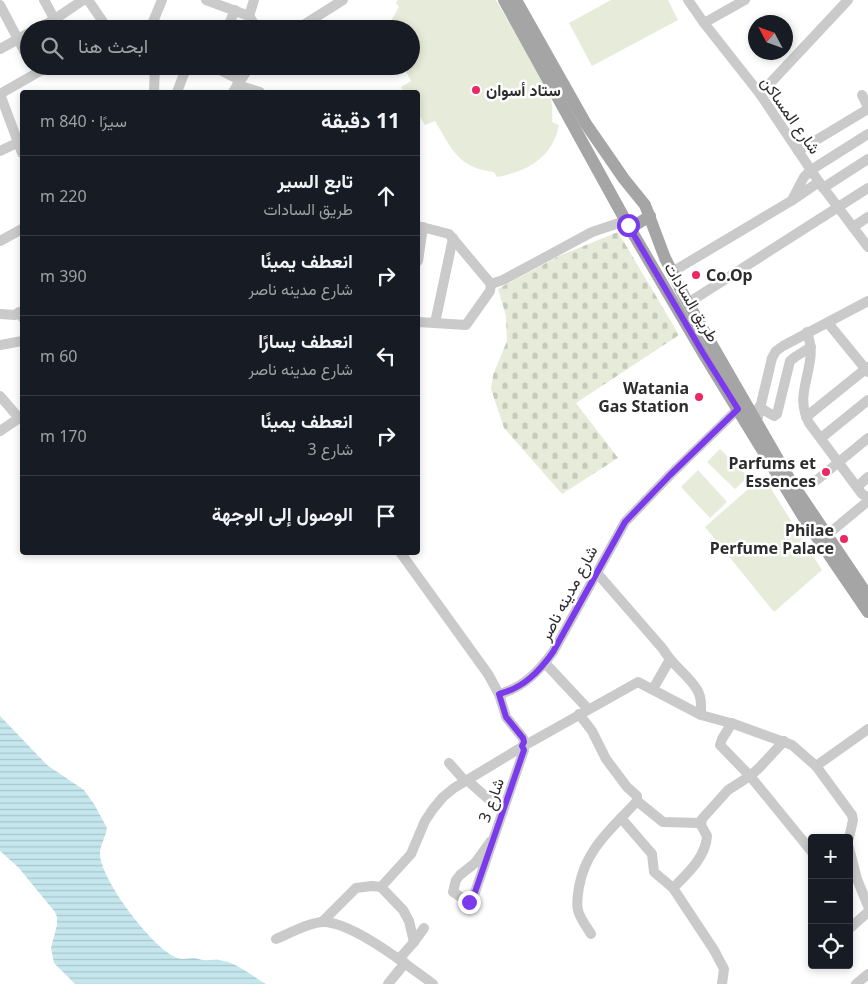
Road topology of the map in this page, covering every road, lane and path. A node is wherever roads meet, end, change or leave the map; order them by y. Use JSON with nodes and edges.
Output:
{"nodes":[{"id":1,"x":5,"y":0,"type":"edge"},
{"id":2,"x":44,"y":0,"type":"edge"},
{"id":3,"x":82,"y":0,"type":"edge"},
{"id":4,"x":88,"y":0,"type":"edge"},
{"id":5,"x":162,"y":0,"type":"edge"},
{"id":6,"x":206,"y":0,"type":"edge"},
{"id":7,"x":254,"y":0,"type":"edge"},
{"id":8,"x":504,"y":0,"type":"edge"},
{"id":9,"x":516,"y":0,"type":"edge"},
{"id":10,"x":688,"y":0,"type":"edge"},
{"id":11,"x":745,"y":0,"type":"edge"},
{"id":12,"x":848,"y":0,"type":"edge"},
{"id":13,"x":337,"y":1,"type":"edge"},
{"id":14,"x":0,"y":4,"type":"edge"},
{"id":15,"x":233,"y":6,"type":"edge"},
{"id":16,"x":249,"y":16,"type":"junction"},
{"id":17,"x":56,"y":20,"type":"edge"},
{"id":18,"x":62,"y":20,"type":"edge"},
{"id":19,"x":102,"y":20,"type":"edge"},
{"id":20,"x":154,"y":20,"type":"edge"},
{"id":21,"x":229,"y":20,"type":"edge"},
{"id":22,"x":251,"y":20,"type":"edge"},
{"id":23,"x":310,"y":20,"type":"edge"},
{"id":24,"x":704,"y":23,"type":"junction"},
{"id":25,"x":18,"y":39,"type":"junction"},
{"id":26,"x":20,"y":43,"type":"edge"},
{"id":27,"x":0,"y":49,"type":"edge"},
{"id":28,"x":27,"y":75,"type":"edge"},
{"id":29,"x":155,"y":75,"type":"edge"},
{"id":30,"x":184,"y":75,"type":"edge"},
{"id":31,"x":236,"y":80,"type":"edge"},
{"id":32,"x":154,"y":90,"type":"edge"},
{"id":33,"x":178,"y":90,"type":"edge"},
{"id":34,"x":256,"y":90,"type":"edge"},
{"id":35,"x":0,"y":94,"type":"edge"},
{"id":36,"x":760,"y":94,"type":"junction"},
{"id":37,"x":862,"y":95,"type":"dead end"},
{"id":38,"x":868,"y":108,"type":"edge"},
{"id":39,"x":2,"y":112,"type":"edge"},
{"id":40,"x":868,"y":134,"type":"edge"},
{"id":41,"x":19,"y":142,"type":"junction"},
{"id":42,"x":20,"y":146,"type":"edge"},
{"id":43,"x":0,"y":151,"type":"edge"},
{"id":44,"x":798,"y":151,"type":"junction"},
{"id":45,"x":867,"y":161,"type":"edge"},
{"id":46,"x":811,"y":170,"type":"junction"},
{"id":47,"x":624,"y":179,"type":"junction"},
{"id":48,"x":821,"y":185,"type":"junction"},
{"id":49,"x":607,"y":187,"type":"junction"},
{"id":50,"x":868,"y":188,"type":"edge"},
{"id":51,"x":638,"y":195,"type":"junction"},
{"id":52,"x":791,"y":201,"type":"junction"},
{"id":53,"x":617,"y":206,"type":"junction"},
{"id":54,"x":838,"y":207,"type":"junction"},
{"id":55,"x":650,"y":216,"type":"junction"},
{"id":56,"x":868,"y":217,"type":"edge"},
{"id":57,"x":626,"y":223,"type":"junction"},
{"id":58,"x":420,"y":227,"type":"edge"},
{"id":59,"x":852,"y":227,"type":"junction"},
{"id":60,"x":20,"y":230,"type":"edge"},
{"id":61,"x":656,"y":236,"type":"junction"},
{"id":62,"x":452,"y":238,"type":"junction"},
{"id":63,"x":0,"y":242,"type":"edge"},
{"id":64,"x":639,"y":244,"type":"junction"},
{"id":65,"x":868,"y":246,"type":"edge"},
{"id":66,"x":672,"y":272,"type":"junction"},
{"id":67,"x":491,"y":284,"type":"junction"},
{"id":68,"x":688,"y":304,"type":"junction"},
{"id":69,"x":867,"y":304,"type":"edge"},
{"id":70,"x":0,"y":314,"type":"edge"},
{"id":71,"x":20,"y":314,"type":"edge"},
{"id":72,"x":420,"y":322,"type":"edge"},
{"id":73,"x":828,"y":323,"type":"junction"},
{"id":74,"x":435,"y":324,"type":"junction"},
{"id":75,"x":808,"y":332,"type":"junction"},
{"id":76,"x":20,"y":341,"type":"edge"},
{"id":77,"x":0,"y":345,"type":"edge"},
{"id":78,"x":811,"y":347,"type":"junction"},
{"id":79,"x":776,"y":351,"type":"junction"},
{"id":80,"x":790,"y":361,"type":"junction"},
{"id":81,"x":867,"y":369,"type":"edge"},
{"id":82,"x":766,"y":381,"type":"junction"},
{"id":83,"x":784,"y":387,"type":"junction"},
{"id":84,"x":741,"y":395,"type":"junction"},
{"id":85,"x":762,"y":395,"type":"junction"},
{"id":86,"x":0,"y":396,"type":"edge"},
{"id":87,"x":868,"y":400,"type":"edge"},
{"id":88,"x":759,"y":407,"type":"junction"},
{"id":89,"x":738,"y":409,"type":"junction"},
{"id":90,"x":20,"y":416,"type":"edge"},
{"id":91,"x":806,"y":417,"type":"junction"},
{"id":92,"x":20,"y":418,"type":"edge"},
{"id":93,"x":757,"y":421,"type":"junction"},
{"id":94,"x":0,"y":431,"type":"edge"},
{"id":95,"x":820,"y":438,"type":"junction"},
{"id":96,"x":868,"y":438,"type":"edge"},
{"id":97,"x":838,"y":462,"type":"junction"},
{"id":98,"x":868,"y":477,"type":"edge"},
{"id":99,"x":812,"y":484,"type":"dead end"},
{"id":100,"x":857,"y":487,"type":"junction"},
{"id":101,"x":868,"y":499,"type":"edge"},
{"id":102,"x":827,"y":535,"type":"junction"},
{"id":103,"x":402,"y":555,"type":"edge"},
{"id":104,"x":597,"y":573,"type":"junction"},
{"id":105,"x":868,"y":596,"type":"edge"},
{"id":106,"x":868,"y":612,"type":"edge"},
{"id":107,"x":669,"y":660,"type":"junction"},
{"id":108,"x":545,"y":663,"type":"junction"},
{"id":109,"x":653,"y":689,"type":"junction"},
{"id":110,"x":499,"y":694,"type":"junction"},
{"id":111,"x":583,"y":711,"type":"junction"},
{"id":112,"x":701,"y":715,"type":"junction"},
{"id":113,"x":732,"y":723,"type":"junction"},
{"id":114,"x":868,"y":729,"type":"edge"},
{"id":115,"x":784,"y":741,"type":"junction"},
{"id":116,"x":522,"y":746,"type":"junction"},
{"id":117,"x":449,"y":763,"type":"dead end"},
{"id":118,"x":816,"y":766,"type":"junction"},
{"id":119,"x":750,"y":776,"type":"junction"},
{"id":120,"x":466,"y":781,"type":"junction"},
{"id":121,"x":636,"y":801,"type":"junction"},
{"id":122,"x":503,"y":812,"type":"junction"},
{"id":123,"x":621,"y":818,"type":"junction"},
{"id":124,"x":700,"y":823,"type":"junction"},
{"id":125,"x":849,"y":834,"type":"edge"},
{"id":126,"x":491,"y":841,"type":"junction"},
{"id":127,"x":808,"y":847,"type":"edge"},
{"id":128,"x":853,"y":864,"type":"edge"},
{"id":129,"x":381,"y":887,"type":"junction"},
{"id":130,"x":673,"y":888,"type":"junction"},
{"id":131,"x":868,"y":906,"type":"edge"},
{"id":132,"x":868,"y":912,"type":"edge"},
{"id":133,"x":322,"y":922,"type":"junction"},
{"id":134,"x":853,"y":925,"type":"edge"},
{"id":135,"x":424,"y":928,"type":"dead end"},
{"id":136,"x":591,"y":934,"type":"dead end"},
{"id":137,"x":276,"y":940,"type":"dead end"},
{"id":138,"x":414,"y":942,"type":"junction"},
{"id":139,"x":402,"y":961,"type":"junction"},
{"id":140,"x":868,"y":974,"type":"edge"},
{"id":141,"x":388,"y":984,"type":"edge"},
{"id":142,"x":433,"y":984,"type":"edge"},
{"id":143,"x":722,"y":984,"type":"edge"},
{"id":144,"x":856,"y":984,"type":"edge"}],
"edges":[{"from":1,"to":14,"type":"street"},
{"from":2,"to":17,"type":"street"},
{"from":3,"to":18,"type":"street"},
{"from":4,"to":19,"type":"street"},
{"from":5,"to":20,"type":"street"},
{"from":6,"to":15,"type":"street"},
{"from":7,"to":16,"type":"street"},
{"from":8,"to":49,"type":"main road","name":"طريق السادات"},
{"from":9,"to":47,"type":"main road","name":"طريق السادات"},
{"from":10,"to":24,"type":"street","name":"شارع المساكن"},
{"from":11,"to":24,"type":"street"},
{"from":12,"to":36,"type":"street"},
{"from":13,"to":23,"type":"street"},
{"from":14,"to":25,"type":"street"},
{"from":15,"to":16,"type":"street"},
{"from":15,"to":21,"type":"street"},
{"from":16,"to":22,"type":"street"},
{"from":24,"to":36,"type":"street","name":"شارع المساكن"},
{"from":25,"to":26,"type":"street"},
{"from":25,"to":27,"type":"street"},
{"from":28,"to":35,"type":"street"},
{"from":29,"to":32,"type":"street"},
{"from":30,"to":33,"type":"street"},
{"from":31,"to":34,"type":"street"},
{"from":35,"to":39,"type":"street"},
{"from":36,"to":44,"type":"street","name":"شارع المساكن"},
{"from":37,"to":38,"type":"street"},
{"from":38,"to":44,"type":"street"},
{"from":39,"to":41,"type":"street"},
{"from":40,"to":46,"type":"street"},
{"from":41,"to":42,"type":"street"},
{"from":41,"to":43,"type":"street"},
{"from":44,"to":46,"type":"street","name":"شارع المساكن"},
{"from":45,"to":48,"type":"street"},
{"from":46,"to":48,"type":"street","name":"شارع المساكن"},
{"from":46,"to":52,"type":"street"},
{"from":47,"to":49,"type":"main road"},
{"from":47,"to":51,"type":"main road","name":"طريق السادات"},
{"from":48,"to":52,"type":"street"},
{"from":48,"to":54,"type":"street","name":"شارع المساكن"},
{"from":49,"to":53,"type":"main road","name":"طريق السادات"},
{"from":50,"to":54,"type":"street"},
{"from":51,"to":53,"type":"main road"},
{"from":51,"to":55,"type":"main road","name":"طريق السادات"},
{"from":52,"to":66,"type":"street"},
{"from":53,"to":57,"type":"main road","name":"طريق السادات"},
{"from":54,"to":59,"type":"street","name":"شارع المساكن"},
{"from":54,"to":68,"type":"street"},
{"from":55,"to":57,"type":"main road"},
{"from":55,"to":61,"type":"main road","name":"طريق السادات"},
{"from":56,"to":59,"type":"street"},
{"from":57,"to":64,"type":"main road","name":"طريق السادات"},
{"from":57,"to":67,"type":"street"},
{"from":58,"to":62,"type":"street"},
{"from":59,"to":65,"type":"street","name":"شارع المساكن"},
{"from":60,"to":63,"type":"street"},
{"from":61,"to":64,"type":"main road"},
{"from":61,"to":66,"type":"main road","name":"طريق السادات"},
{"from":62,"to":67,"type":"street"},
{"from":62,"to":74,"type":"street"},
{"from":64,"to":89,"type":"main road","name":"طريق السادات"},
{"from":66,"to":68,"type":"main road","name":"طريق السادات"},
{"from":67,"to":74,"type":"street"},
{"from":68,"to":84,"type":"main road","name":"طريق السادات"},
{"from":69,"to":73,"type":"street"},
{"from":70,"to":71,"type":"street"},
{"from":72,"to":74,"type":"street"},
{"from":73,"to":75,"type":"street"},
{"from":73,"to":81,"type":"street"},
{"from":75,"to":78,"type":"street"},
{"from":75,"to":79,"type":"street"},
{"from":76,"to":77,"type":"street"},
{"from":78,"to":80,"type":"street"},
{"from":78,"to":91,"type":"street"},
{"from":79,"to":80,"type":"street"},
{"from":79,"to":82,"type":"street"},
{"from":80,"to":83,"type":"street"},
{"from":81,"to":91,"type":"street"},
{"from":82,"to":83,"type":"street"},
{"from":82,"to":85,"type":"street"},
{"from":83,"to":88,"type":"street"},
{"from":84,"to":85,"type":"street"},
{"from":84,"to":93,"type":"main road","name":"طريق السادات"},
{"from":85,"to":88,"type":"street"},
{"from":86,"to":90,"type":"street"},
{"from":87,"to":95,"type":"street"},
{"from":88,"to":93,"type":"street"},
{"from":89,"to":104,"type":"street","name":"شارع مدينه ناصر"},
{"from":89,"to":106,"type":"main road","name":"طريق السادات"},
{"from":91,"to":95,"type":"street"},
{"from":92,"to":94,"type":"street"},
{"from":93,"to":102,"type":"main road","name":"طريق السادات"},
{"from":95,"to":97,"type":"street"},
{"from":96,"to":97,"type":"street"},
{"from":97,"to":99,"type":"street"},
{"from":97,"to":100,"type":"street"},
{"from":98,"to":100,"type":"street"},
{"from":100,"to":101,"type":"street"},
{"from":101,"to":102,"type":"street"},
{"from":102,"to":105,"type":"main road","name":"طريق السادات"},
{"from":103,"to":110,"type":"street"},
{"from":104,"to":107,"type":"street"},
{"from":104,"to":108,"type":"street","name":"شارع مدينه ناصر"},
{"from":107,"to":109,"type":"street"},
{"from":107,"to":112,"type":"street"},
{"from":108,"to":110,"type":"street","name":"شارع مدينه ناصر"},
{"from":108,"to":111,"type":"street"},
{"from":109,"to":111,"type":"street"},
{"from":109,"to":112,"type":"street"},
{"from":110,"to":116,"type":"street"},
{"from":111,"to":116,"type":"street"},
{"from":111,"to":121,"type":"street"},
{"from":112,"to":113,"type":"street"},
{"from":113,"to":115,"type":"street"},
{"from":113,"to":119,"type":"street"},
{"from":114,"to":118,"type":"street"},
{"from":115,"to":118,"type":"street"},
{"from":115,"to":119,"type":"street"},
{"from":116,"to":120,"type":"street"},
{"from":116,"to":122,"type":"street","name":"شارع 3"},
{"from":117,"to":120,"type":"street"},
{"from":118,"to":125,"type":"street"},
{"from":119,"to":124,"type":"street"},
{"from":119,"to":127,"type":"street"},
{"from":120,"to":122,"type":"street"},
{"from":120,"to":129,"type":"street"},
{"from":121,"to":123,"type":"street"},
{"from":121,"to":124,"type":"street"},
{"from":122,"to":126,"type":"street","name":"شارع 3"},
{"from":123,"to":130,"type":"street"},
{"from":123,"to":136,"type":"street"},
{"from":124,"to":130,"type":"street"},
{"from":126,"to":126,"type":"street","name":"شارع 3"},
{"from":128,"to":131,"type":"street"},
{"from":129,"to":133,"type":"street"},
{"from":129,"to":138,"type":"street"},
{"from":130,"to":143,"type":"street"},
{"from":132,"to":134,"type":"street"},
{"from":133,"to":137,"type":"street"},
{"from":133,"to":139,"type":"street"},
{"from":135,"to":138,"type":"street"},
{"from":138,"to":139,"type":"street"},
{"from":139,"to":141,"type":"street"},
{"from":139,"to":142,"type":"street"},
{"from":140,"to":144,"type":"street"}]}
